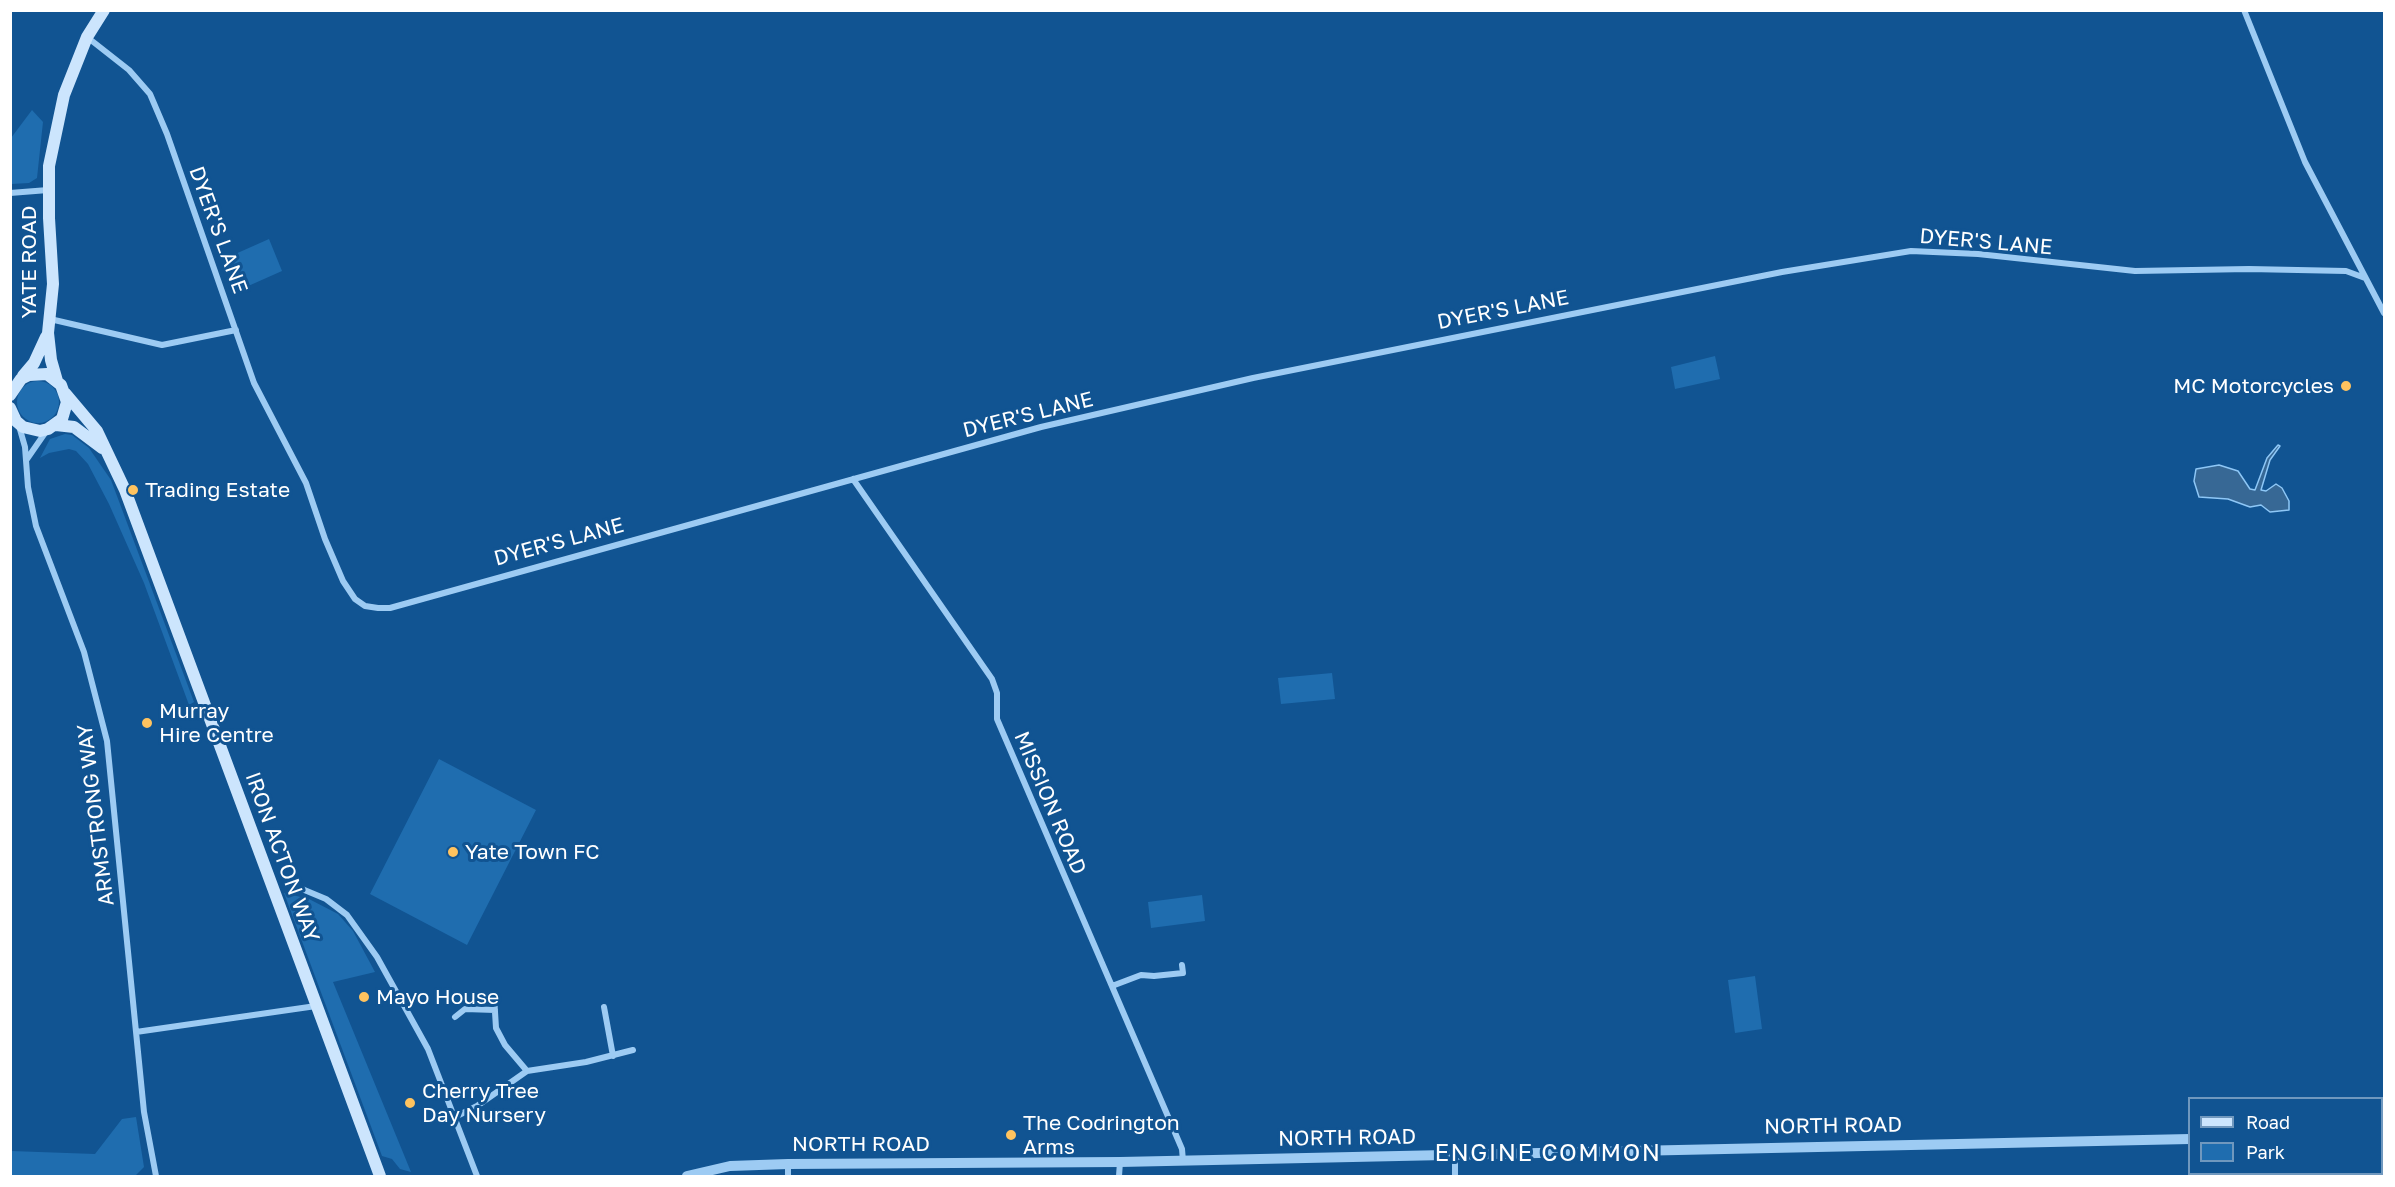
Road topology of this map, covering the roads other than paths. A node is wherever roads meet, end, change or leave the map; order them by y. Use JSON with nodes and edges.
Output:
{"nodes":[{"id":1,"x":104,"y":10,"type":"edge"},
{"id":2,"x":2244,"y":10,"type":"edge"},
{"id":3,"x":87,"y":38,"type":"junction"},
{"id":4,"x":48,"y":190,"type":"junction"},
{"id":5,"x":10,"y":193,"type":"edge"},
{"id":6,"x":2357,"y":264,"type":"junction"},
{"id":7,"x":2346,"y":271,"type":"junction"},
{"id":8,"x":2365,"y":278,"type":"junction"},
{"id":9,"x":2385,"y":313,"type":"edge"},
{"id":10,"x":50,"y":319,"type":"junction"},
{"id":11,"x":236,"y":330,"type":"junction"},
{"id":12,"x":48,"y":333,"type":"junction"},
{"id":13,"x":57,"y":381,"type":"junction"},
{"id":14,"x":15,"y":385,"type":"edge"},
{"id":15,"x":66,"y":393,"type":"junction"},
{"id":16,"x":12,"y":413,"type":"edge"},
{"id":17,"x":52,"y":427,"type":"junction"},
{"id":18,"x":106,"y":451,"type":"junction"},
{"id":19,"x":27,"y":460,"type":"junction"},
{"id":20,"x":854,"y":479,"type":"junction"},
{"id":21,"x":302,"y":889,"type":"dead end"},
{"id":22,"x":1182,"y":965,"type":"dead end"},
{"id":23,"x":1112,"y":986,"type":"junction"},
{"id":24,"x":494,"y":996,"type":"dead end"},
{"id":25,"x":316,"y":1006,"type":"junction"},
{"id":26,"x":604,"y":1007,"type":"dead end"},
{"id":27,"x":495,"y":1010,"type":"junction"},
{"id":28,"x":455,"y":1017,"type":"dead end"},
{"id":29,"x":136,"y":1032,"type":"junction"},
{"id":30,"x":633,"y":1050,"type":"dead end"},
{"id":31,"x":613,"y":1056,"type":"junction"},
{"id":32,"x":527,"y":1071,"type":"junction"},
{"id":33,"x":454,"y":1117,"type":"junction"},
{"id":34,"x":2188,"y":1139,"type":"edge"},
{"id":35,"x":1455,"y":1155,"type":"junction"},
{"id":36,"x":1183,"y":1161,"type":"junction"},
{"id":37,"x":1120,"y":1162,"type":"junction"},
{"id":38,"x":788,"y":1164,"type":"junction"},
{"id":39,"x":156,"y":1176,"type":"edge"},
{"id":40,"x":380,"y":1176,"type":"edge"},
{"id":41,"x":477,"y":1176,"type":"edge"},
{"id":42,"x":687,"y":1176,"type":"edge"},
{"id":43,"x":788,"y":1176,"type":"edge"},
{"id":44,"x":1119,"y":1176,"type":"edge"},
{"id":45,"x":1455,"y":1176,"type":"edge"}],
"edges":[{"from":1,"to":3,"type":"main road","name":"YATE ROAD"},
{"from":2,"to":6,"type":"street"},
{"from":3,"to":4,"type":"main road","name":"YATE ROAD"},
{"from":3,"to":11,"type":"street","name":"DYER'S LANE"},
{"from":4,"to":5,"type":"street","name":"YATE ROAD"},
{"from":4,"to":10,"type":"main road","name":"YATE ROAD"},
{"from":6,"to":7,"type":"street"},
{"from":6,"to":8,"type":"street"},
{"from":7,"to":8,"type":"street","name":"DYER'S LANE"},
{"from":7,"to":20,"type":"street","name":"DYER'S LANE"},
{"from":8,"to":9,"type":"street"},
{"from":10,"to":11,"type":"street"},
{"from":10,"to":12,"type":"main road","name":"YATE ROAD"},
{"from":11,"to":20,"type":"street","name":"DYER'S LANE"},
{"from":12,"to":13,"type":"main road","name":"YATE ROAD"},
{"from":12,"to":14,"type":"main road","name":"YATE ROAD"},
{"from":13,"to":14,"type":"main road"},
{"from":13,"to":15,"type":"main road","name":"IRON ACTON WAY"},
{"from":15,"to":17,"type":"main road"},
{"from":15,"to":18,"type":"main road","name":"IRON ACTON WAY"},
{"from":16,"to":17,"type":"main road","name":"IRON ACTON WAY"},
{"from":16,"to":19,"type":"street","name":"ARMSTRONG WAY"},
{"from":17,"to":18,"type":"main road","name":"IRON ACTON WAY"},
{"from":17,"to":19,"type":"street"},
{"from":18,"to":25,"type":"main road","name":"IRON ACTON WAY"},
{"from":19,"to":29,"type":"street","name":"ARMSTRONG WAY"},
{"from":20,"to":23,"type":"street","name":"MISSION ROAD"},
{"from":21,"to":33,"type":"street"},
{"from":22,"to":23,"type":"street"},
{"from":23,"to":36,"type":"street","name":"MISSION ROAD"},
{"from":24,"to":27,"type":"street"},
{"from":25,"to":29,"type":"street"},
{"from":25,"to":40,"type":"main road","name":"IRON ACTON WAY"},
{"from":26,"to":31,"type":"street"},
{"from":27,"to":28,"type":"street"},
{"from":27,"to":32,"type":"street"},
{"from":29,"to":39,"type":"street","name":"ARMSTRONG WAY"},
{"from":30,"to":31,"type":"street"},
{"from":31,"to":32,"type":"street"},
{"from":32,"to":33,"type":"street"},
{"from":33,"to":41,"type":"street"},
{"from":34,"to":35,"type":"street","name":"NORTH ROAD"},
{"from":35,"to":36,"type":"street","name":"NORTH ROAD"},
{"from":35,"to":45,"type":"street"},
{"from":36,"to":37,"type":"street","name":"NORTH ROAD"},
{"from":37,"to":38,"type":"street","name":"NORTH ROAD"},
{"from":37,"to":44,"type":"street"},
{"from":38,"to":42,"type":"street","name":"NORTH ROAD"},
{"from":38,"to":43,"type":"street"}]}
